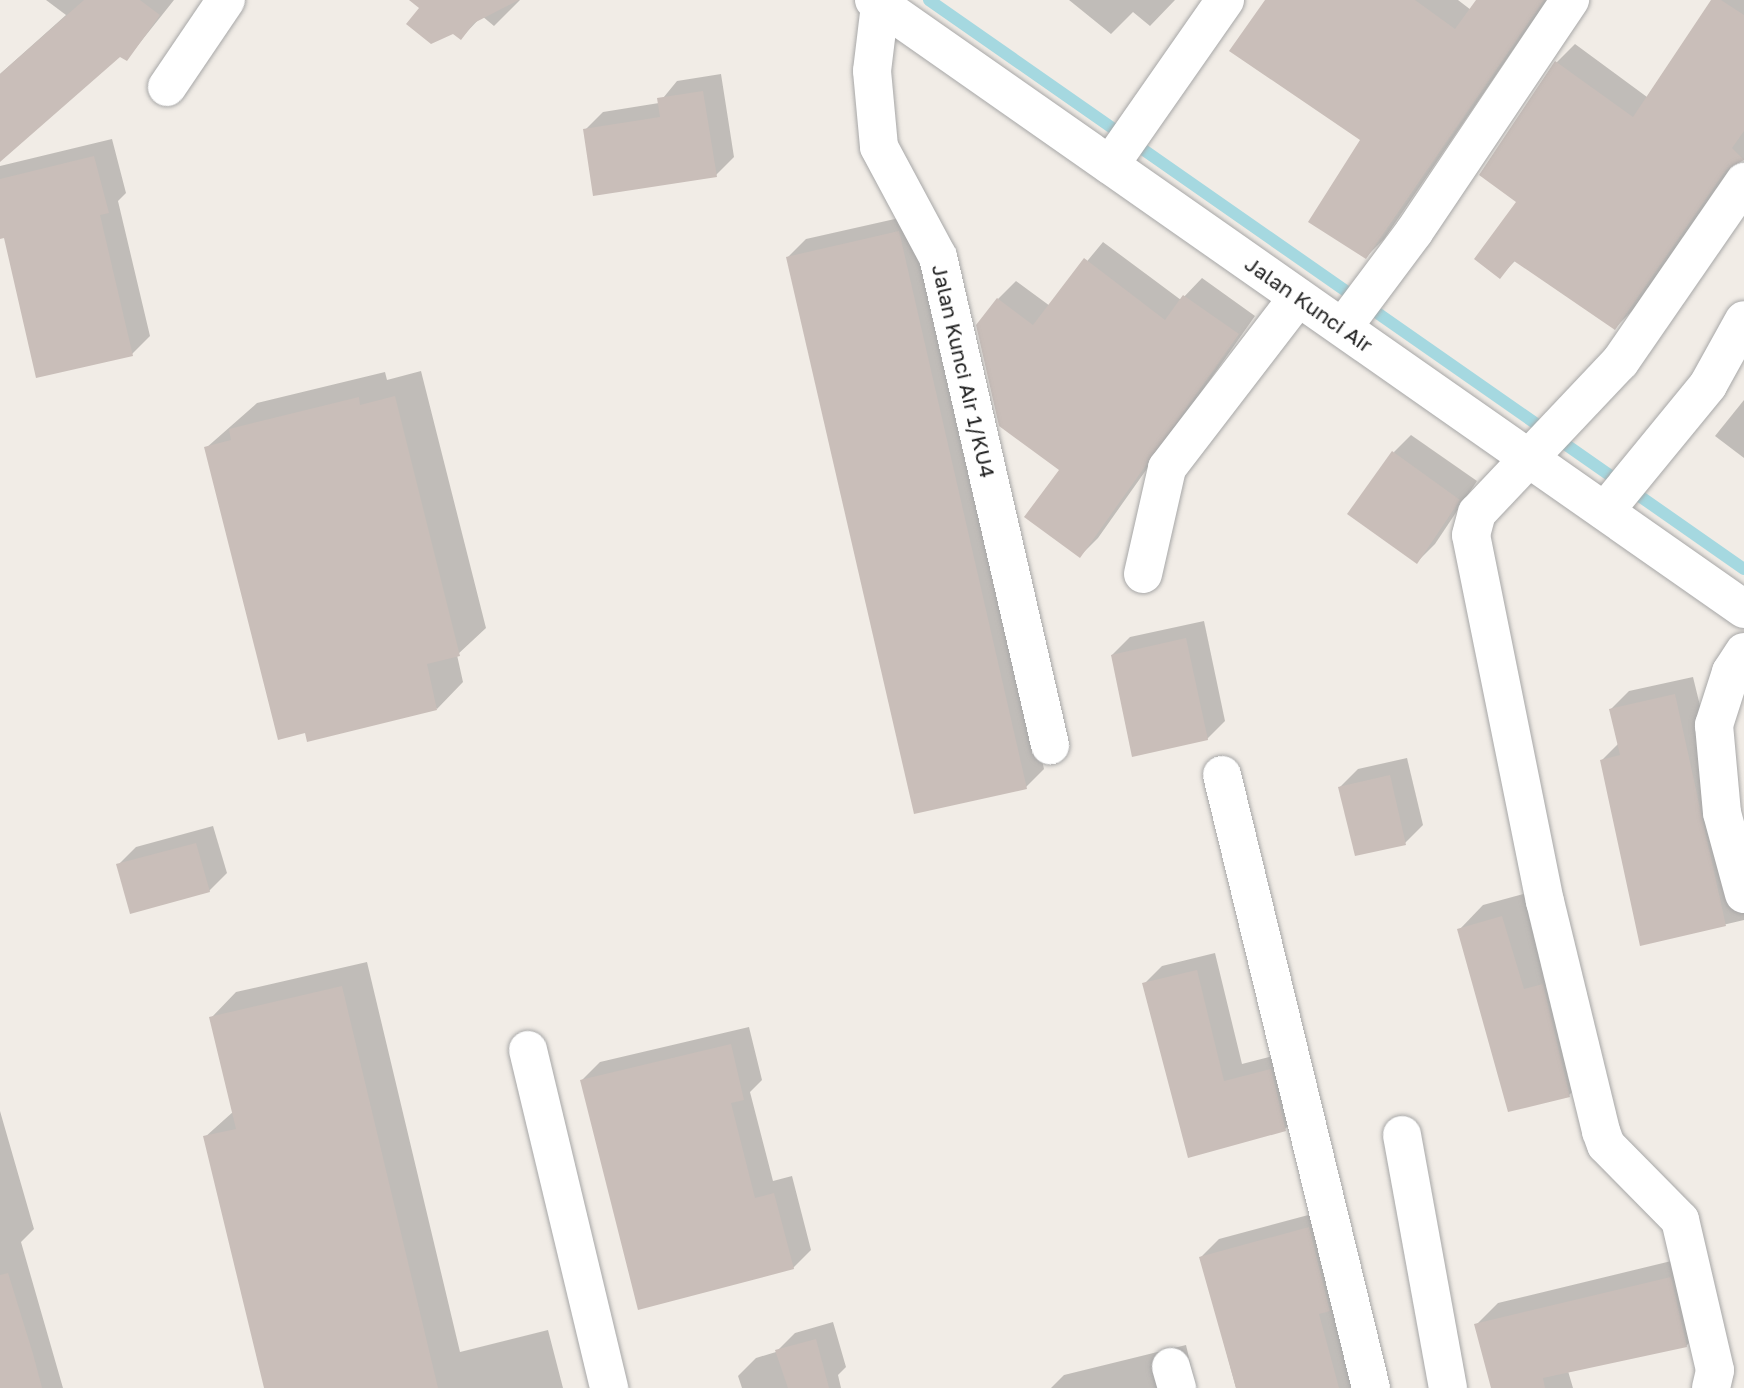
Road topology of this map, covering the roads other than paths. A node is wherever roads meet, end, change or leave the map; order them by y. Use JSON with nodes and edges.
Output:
{"nodes":[{"id":1,"x":226,"y":0,"type":"edge"},
{"id":2,"x":1224,"y":0,"type":"edge"},
{"id":3,"x":1570,"y":0,"type":"edge"},
{"id":4,"x":877,"y":2,"type":"edge"},
{"id":5,"x":167,"y":87,"type":"dead end"},
{"id":6,"x":1122,"y":148,"type":"junction"},
{"id":7,"x":1744,"y":182,"type":"edge"},
{"id":8,"x":1298,"y":297,"type":"junction"},
{"id":9,"x":1355,"y":310,"type":"junction"},
{"id":10,"x":1744,"y":320,"type":"edge"},
{"id":11,"x":1543,"y":442,"type":"junction"},
{"id":12,"x":1618,"y":494,"type":"junction"},
{"id":13,"x":1143,"y":574,"type":"dead end"},
{"id":14,"x":1744,"y":609,"type":"edge"},
{"id":15,"x":1744,"y":652,"type":"edge"},
{"id":16,"x":1050,"y":745,"type":"dead end"},
{"id":17,"x":1222,"y":775,"type":"dead end"},
{"id":18,"x":1744,"y":894,"type":"edge"},
{"id":19,"x":528,"y":1050,"type":"dead end"},
{"id":20,"x":1402,"y":1135,"type":"dead end"},
{"id":21,"x":609,"y":1388,"type":"edge"},
{"id":22,"x":1371,"y":1388,"type":"edge"},
{"id":23,"x":1448,"y":1388,"type":"edge"},
{"id":24,"x":1711,"y":1388,"type":"edge"}],
"edges":[{"from":1,"to":5,"type":"street"},
{"from":2,"to":6,"type":"street"},
{"from":3,"to":9,"type":"street"},
{"from":4,"to":6,"type":"street","name":"Jalan Kunci Air"},
{"from":4,"to":16,"type":"street","name":"Jalan Kunci Air 1/KU4"},
{"from":6,"to":8,"type":"street","name":"Jalan Kunci Air"},
{"from":7,"to":11,"type":"street"},
{"from":8,"to":9,"type":"street","name":"Jalan Kunci Air"},
{"from":8,"to":13,"type":"street"},
{"from":9,"to":11,"type":"street","name":"Jalan Kunci Air"},
{"from":10,"to":12,"type":"street"},
{"from":11,"to":12,"type":"street","name":"Jalan Kunci Air"},
{"from":11,"to":24,"type":"street"},
{"from":12,"to":14,"type":"street","name":"Jalan Kunci Air"},
{"from":15,"to":18,"type":"street"},
{"from":17,"to":22,"type":"street"},
{"from":19,"to":21,"type":"street"},
{"from":20,"to":23,"type":"street"}]}
